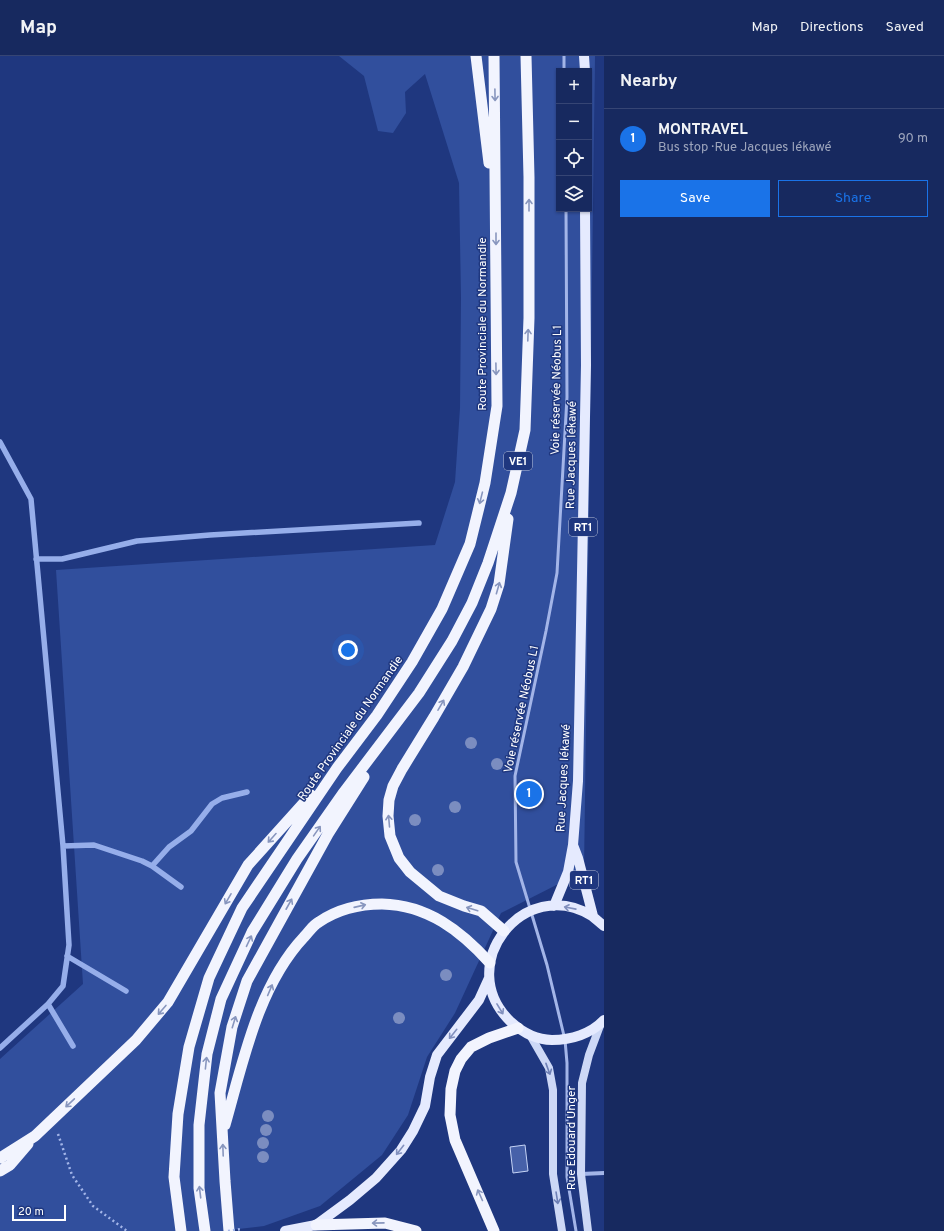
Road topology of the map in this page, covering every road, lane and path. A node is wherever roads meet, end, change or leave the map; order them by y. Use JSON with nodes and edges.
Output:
{"nodes":[{"id":1,"x":476,"y":56,"type":"edge"},
{"id":2,"x":494,"y":56,"type":"edge"},
{"id":3,"x":526,"y":56,"type":"edge"},
{"id":4,"x":564,"y":56,"type":"edge"},
{"id":5,"x":584,"y":56,"type":"edge"},
{"id":6,"x":564,"y":68,"type":"edge"},
{"id":7,"x":584,"y":68,"type":"edge"},
{"id":8,"x":566,"y":212,"type":"edge"},
{"id":9,"x":585,"y":212,"type":"edge"},
{"id":10,"x":496,"y":217,"type":"junction"},
{"id":11,"x":511,"y":493,"type":"junction"},
{"id":12,"x":393,"y":728,"type":"junction"},
{"id":13,"x":337,"y":768,"type":"junction"},
{"id":14,"x":573,"y":845,"type":"junction"},
{"id":15,"x":554,"y":906,"type":"junction"},
{"id":16,"x":530,"y":911,"type":"junction"},
{"id":17,"x":592,"y":916,"type":"junction"},
{"id":18,"x":604,"y":926,"type":"edge"},
{"id":19,"x":504,"y":931,"type":"junction"},
{"id":20,"x":490,"y":963,"type":"junction"},
{"id":21,"x":489,"y":978,"type":"junction"},
{"id":22,"x":602,"y":1021,"type":"edge"},
{"id":23,"x":518,"y":1028,"type":"junction"},
{"id":24,"x":530,"y":1035,"type":"junction"},
{"id":25,"x":566,"y":1040,"type":"junction"},
{"id":26,"x":53,"y":1119,"type":"junction"},
{"id":27,"x":223,"y":1134,"type":"junction"},
{"id":28,"x":35,"y":1136,"type":"junction"},
{"id":29,"x":0,"y":1158,"type":"edge"},
{"id":30,"x":0,"y":1171,"type":"edge"},
{"id":31,"x":604,"y":1173,"type":"edge"},
{"id":32,"x":581,"y":1174,"type":"junction"},
{"id":33,"x":316,"y":1225,"type":"junction"},
{"id":34,"x":242,"y":1229,"type":"dead end"},
{"id":35,"x":127,"y":1231,"type":"edge"},
{"id":36,"x":181,"y":1231,"type":"edge"},
{"id":37,"x":205,"y":1231,"type":"edge"},
{"id":38,"x":229,"y":1231,"type":"edge"},
{"id":39,"x":285,"y":1231,"type":"edge"},
{"id":40,"x":416,"y":1231,"type":"edge"},
{"id":41,"x":494,"y":1231,"type":"edge"},
{"id":42,"x":562,"y":1231,"type":"edge"},
{"id":43,"x":576,"y":1231,"type":"edge"},
{"id":44,"x":588,"y":1231,"type":"edge"}],
"edges":[{"from":1,"to":10,"type":"highway"},
{"from":2,"to":10,"type":"highway","name":"Route Provinciale du Normandie","one_way":true},
{"from":11,"to":3,"type":"highway","number":"VE1","one_way":true},
{"from":4,"to":6,"type":"lane"},
{"from":5,"to":7,"type":"main road"},
{"from":8,"to":16,"type":"lane","name":"Voie réservée Néobus L1"},
{"from":9,"to":14,"type":"main road","name":"Rue Jacques Iékawé","number":"RT1"},
{"from":10,"to":13,"type":"highway","name":"Route Provinciale du Normandie","one_way":true},
{"from":11,"to":12,"type":"highway"},
{"from":19,"to":11,"type":"highway","one_way":true},
{"from":27,"to":12,"type":"highway","one_way":true},
{"from":37,"to":12,"type":"highway","one_way":true},
{"from":13,"to":26,"type":"highway","one_way":true},
{"from":13,"to":36,"type":"highway","name":"Route Provinciale du Normandie"},
{"from":14,"to":15,"type":"main road","name":"Rue Jacques Iékawé","number":"RT1"},
{"from":14,"to":17,"type":"main road","name":"Rue Jacques Iékawé","number":"RT1"},
{"from":15,"to":16,"type":"main road"},
{"from":17,"to":15,"type":"main road","one_way":true},
{"from":16,"to":19,"type":"main road"},
{"from":16,"to":25,"type":"lane","name":"Voie réservée Néobus L1"},
{"from":17,"to":18,"type":"main road"},
{"from":19,"to":20,"type":"main road"},
{"from":20,"to":21,"type":"main road"},
{"from":27,"to":20,"type":"highway","one_way":true},
{"from":21,"to":23,"type":"main road","one_way":true},
{"from":21,"to":33,"type":"main road","one_way":true},
{"from":22,"to":25,"type":"main road"},
{"from":22,"to":32,"type":"main road","name":"Rue Edouard Unger"},
{"from":23,"to":24,"type":"main road"},
{"from":41,"to":23,"type":"highway","one_way":true},
{"from":24,"to":25,"type":"main road"},
{"from":24,"to":42,"type":"main road","name":"Rue Edouard Unger","one_way":true},
{"from":25,"to":43,"type":"lane","name":"Voie réservée Néobus L1"},
{"from":26,"to":28,"type":"highway"},
{"from":26,"to":35,"type":"path"},
{"from":38,"to":27,"type":"highway","one_way":true},
{"from":28,"to":29,"type":"highway"},
{"from":28,"to":30,"type":"highway"},
{"from":31,"to":32,"type":"street"},
{"from":32,"to":44,"type":"main road","name":"Rue Edouard Unger"},
{"from":33,"to":39,"type":"main road"},
{"from":40,"to":33,"type":"highway","one_way":true},
{"from":34,"to":38,"type":"path","bridge":true}]}
